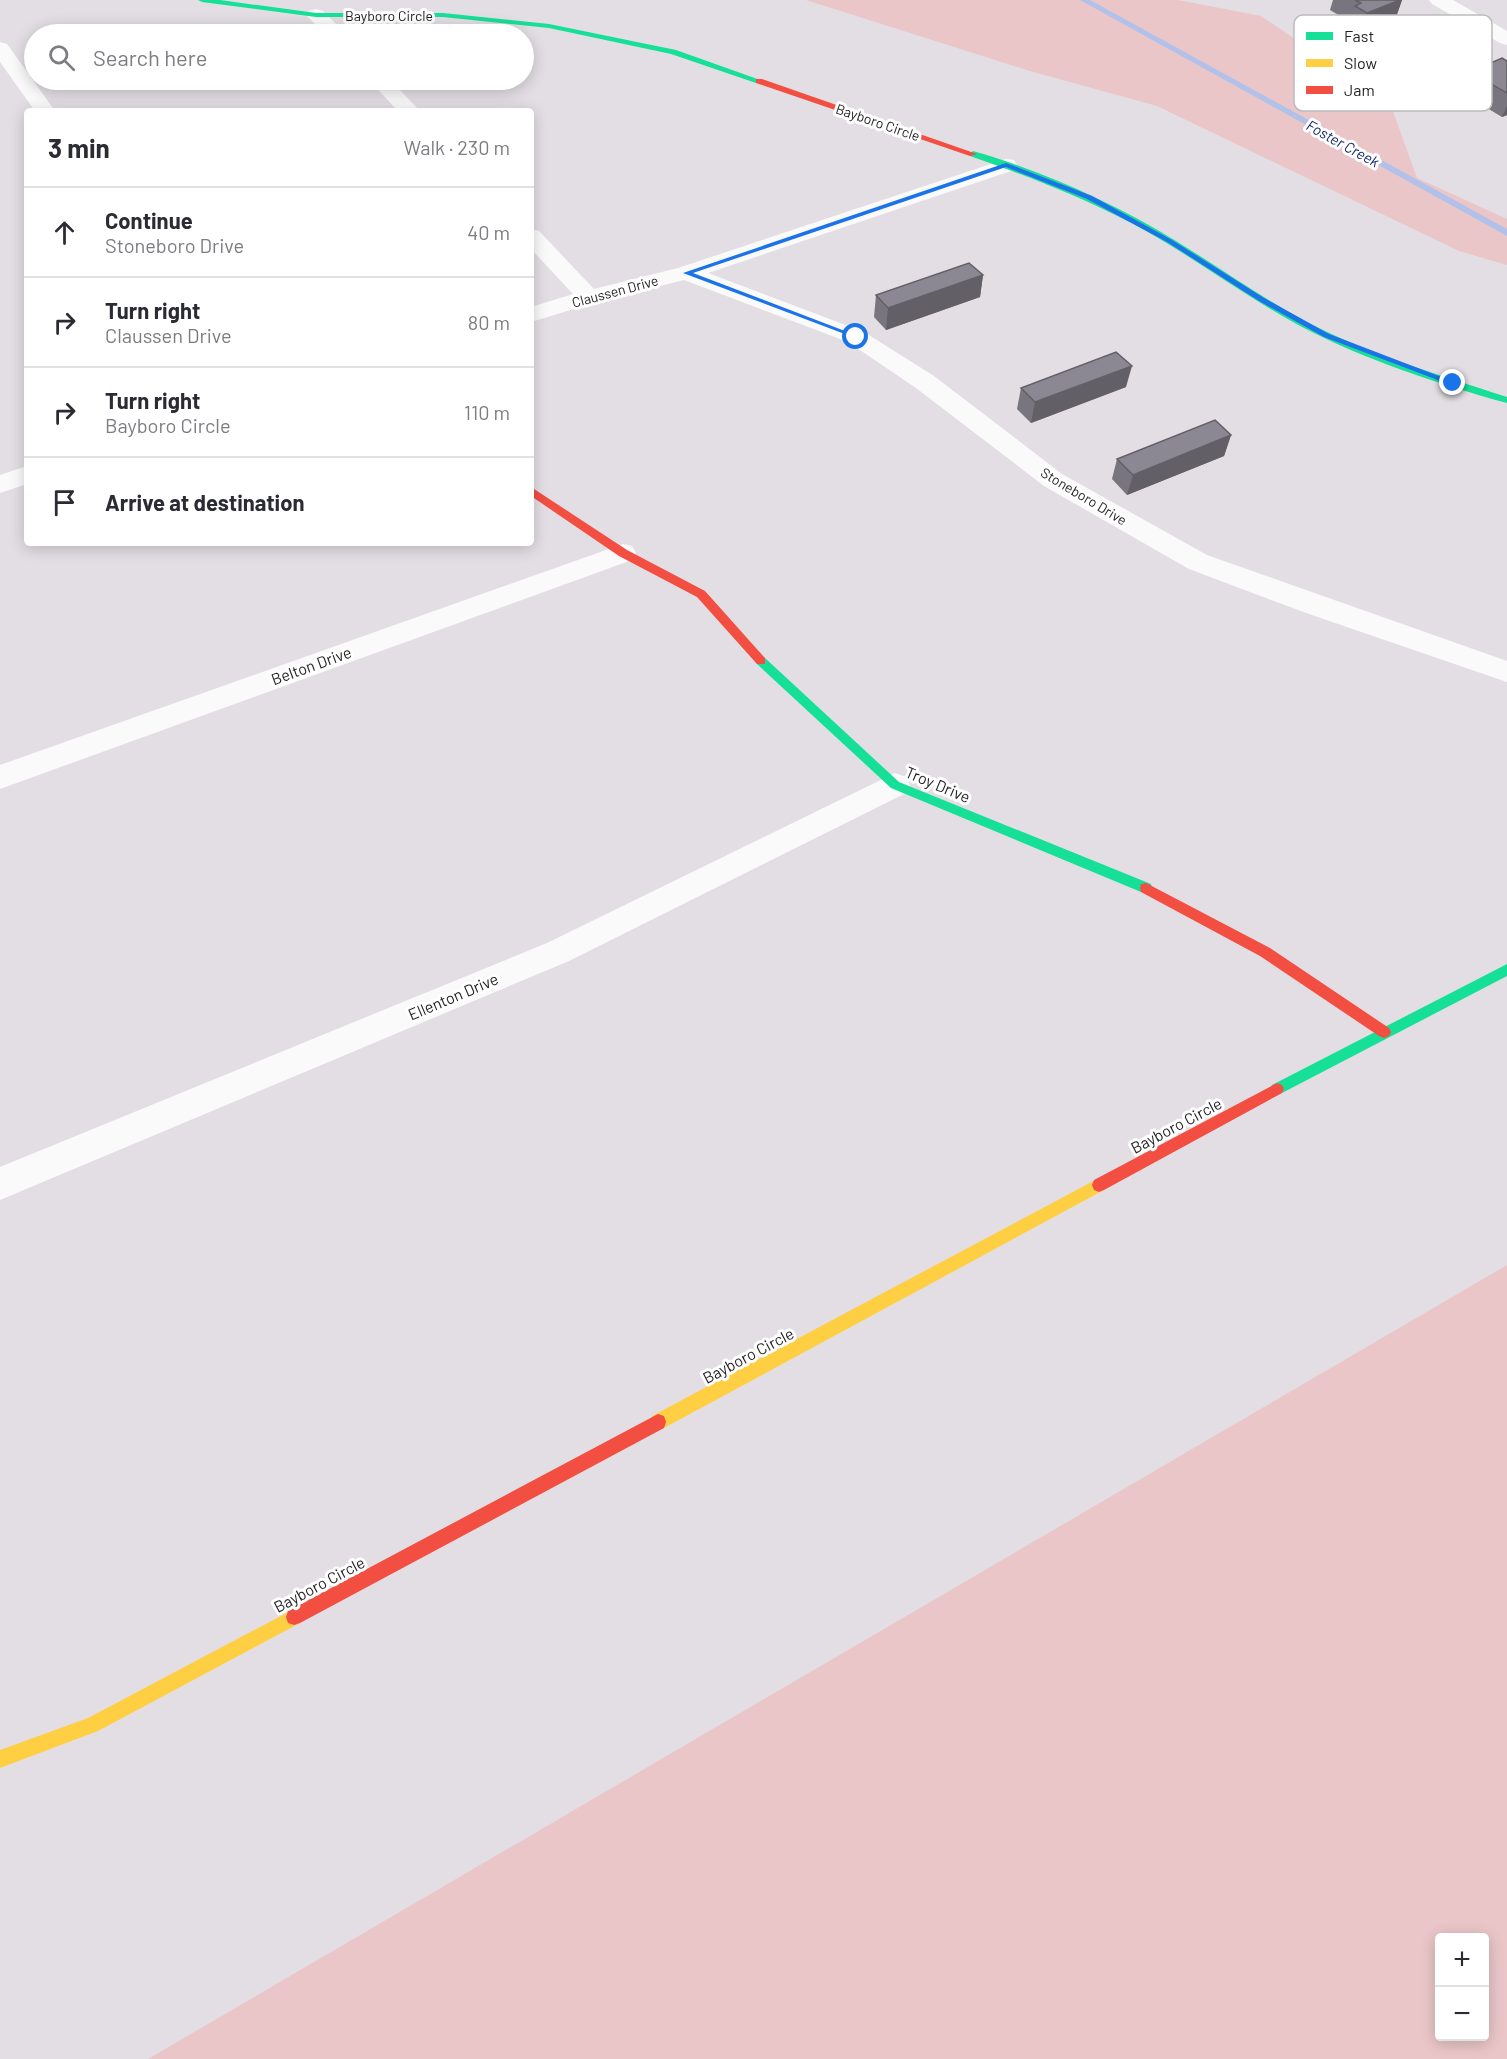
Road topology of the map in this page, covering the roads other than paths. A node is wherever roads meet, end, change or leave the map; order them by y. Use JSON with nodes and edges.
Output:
{"nodes":[{"id":1,"x":202,"y":0,"type":"edge"},
{"id":2,"x":1440,"y":0,"type":"edge"},
{"id":3,"x":316,"y":15,"type":"junction"},
{"id":4,"x":1466,"y":15,"type":"edge"},
{"id":5,"x":325,"y":24,"type":"edge"},
{"id":6,"x":530,"y":24,"type":"edge"},
{"id":7,"x":534,"y":24,"type":"edge"},
{"id":8,"x":1492,"y":30,"type":"edge"},
{"id":9,"x":1507,"y":39,"type":"edge"},
{"id":10,"x":0,"y":48,"type":"edge"},
{"id":11,"x":24,"y":82,"type":"edge"},
{"id":12,"x":30,"y":90,"type":"edge"},
{"id":13,"x":389,"y":90,"type":"edge"},
{"id":14,"x":43,"y":108,"type":"edge"},
{"id":15,"x":407,"y":108,"type":"edge"},
{"id":16,"x":1006,"y":165,"type":"junction"},
{"id":17,"x":534,"y":240,"type":"edge"},
{"id":18,"x":686,"y":273,"type":"junction"},
{"id":19,"x":589,"y":297,"type":"junction"},
{"id":20,"x":534,"y":314,"type":"edge"},
{"id":21,"x":1507,"y":400,"type":"edge"},
{"id":22,"x":24,"y":476,"type":"edge"},
{"id":23,"x":0,"y":484,"type":"edge"},
{"id":24,"x":534,"y":493,"type":"edge"},
{"id":25,"x":622,"y":553,"type":"junction"},
{"id":26,"x":1507,"y":672,"type":"edge"},
{"id":27,"x":0,"y":777,"type":"edge"},
{"id":28,"x":895,"y":785,"type":"junction"},
{"id":29,"x":1507,"y":970,"type":"edge"},
{"id":30,"x":1384,"y":1032,"type":"junction"},
{"id":31,"x":0,"y":1184,"type":"edge"},
{"id":32,"x":0,"y":1759,"type":"edge"}],
"edges":[{"from":1,"to":3,"type":"street","name":"Bayboro Circle"},
{"from":2,"to":4,"type":"street"},
{"from":3,"to":5,"type":"street"},
{"from":3,"to":6,"type":"street","name":"Bayboro Circle"},
{"from":7,"to":16,"type":"street","name":"Bayboro Circle"},
{"from":8,"to":9,"type":"street"},
{"from":10,"to":11,"type":"street"},
{"from":12,"to":14,"type":"street"},
{"from":13,"to":15,"type":"street"},
{"from":16,"to":18,"type":"street","name":"Claussen Drive"},
{"from":16,"to":21,"type":"street","name":"Bayboro Circle"},
{"from":17,"to":19,"type":"street"},
{"from":18,"to":19,"type":"street","name":"Claussen Drive"},
{"from":18,"to":26,"type":"street","name":"Stoneboro Drive"},
{"from":19,"to":20,"type":"street","name":"Claussen Drive"},
{"from":22,"to":23,"type":"street"},
{"from":24,"to":25,"type":"street","name":"Troy Drive"},
{"from":25,"to":27,"type":"street","name":"Belton Drive"},
{"from":25,"to":28,"type":"street","name":"Troy Drive"},
{"from":28,"to":30,"type":"street","name":"Troy Drive"},
{"from":28,"to":31,"type":"street","name":"Ellenton Drive"},
{"from":29,"to":30,"type":"street","name":"Bayboro Circle"},
{"from":30,"to":32,"type":"street","name":"Bayboro Circle"}]}
